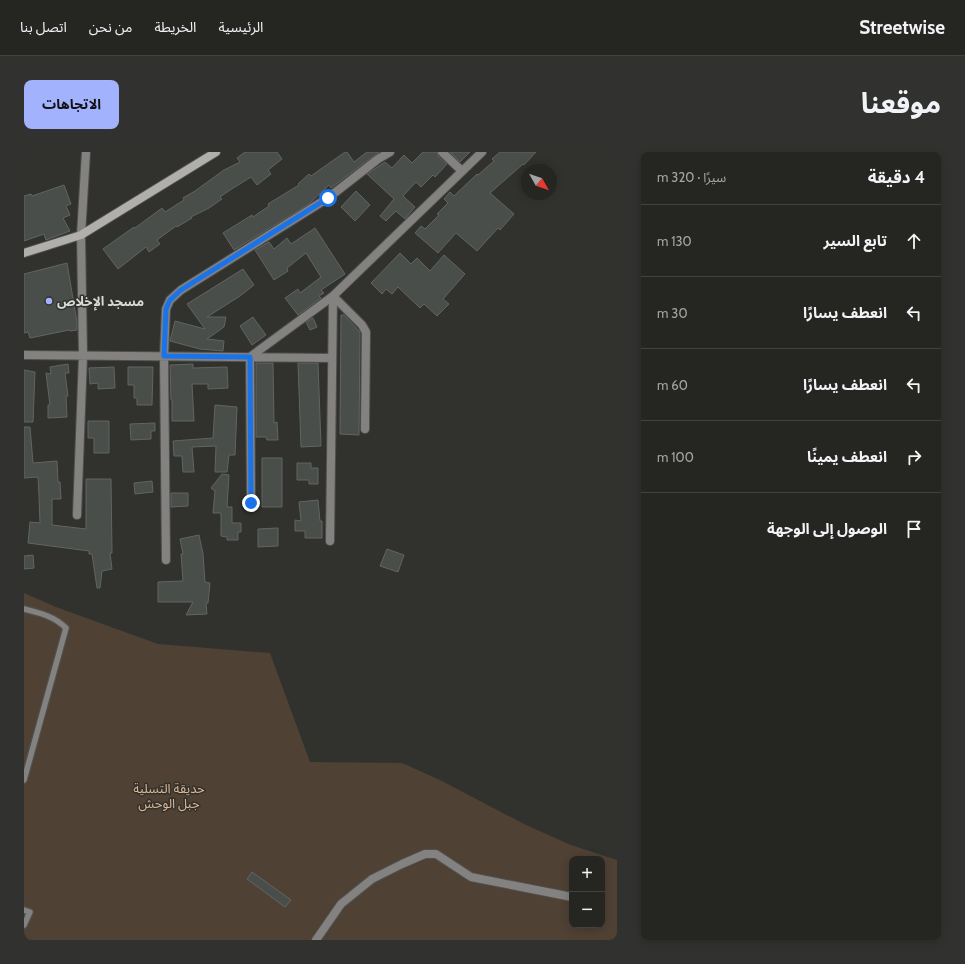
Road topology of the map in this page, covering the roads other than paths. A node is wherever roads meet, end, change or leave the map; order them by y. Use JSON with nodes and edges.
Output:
{"nodes":[{"id":1,"x":86,"y":152,"type":"edge"},
{"id":2,"x":206,"y":152,"type":"edge"},
{"id":3,"x":216,"y":152,"type":"edge"},
{"id":4,"x":390,"y":152,"type":"edge"},
{"id":5,"x":442,"y":152,"type":"edge"},
{"id":6,"x":482,"y":152,"type":"edge"},
{"id":7,"x":203,"y":160,"type":"junction"},
{"id":8,"x":462,"y":171,"type":"junction"},
{"id":9,"x":81,"y":235,"type":"junction"},
{"id":10,"x":24,"y":253,"type":"edge"},
{"id":11,"x":332,"y":296,"type":"junction"},
{"id":12,"x":24,"y":355,"type":"edge"},
{"id":13,"x":83,"y":355,"type":"junction"},
{"id":14,"x":164,"y":356,"type":"junction"},
{"id":15,"x":250,"y":357,"type":"junction"},
{"id":16,"x":332,"y":358,"type":"junction"},
{"id":17,"x":365,"y":429,"type":"dead end"},
{"id":18,"x":251,"y":503,"type":"dead end"},
{"id":19,"x":77,"y":515,"type":"dead end"},
{"id":20,"x":330,"y":541,"type":"dead end"},
{"id":21,"x":166,"y":560,"type":"dead end"},
{"id":22,"x":24,"y":609,"type":"edge"},
{"id":23,"x":24,"y":780,"type":"edge"},
{"id":24,"x":569,"y":896,"type":"edge"},
{"id":25,"x":24,"y":910,"type":"edge"},
{"id":26,"x":24,"y":925,"type":"edge"},
{"id":27,"x":316,"y":940,"type":"edge"}],
"edges":[{"from":1,"to":9,"type":"street"},
{"from":2,"to":7,"type":"street"},
{"from":3,"to":7,"type":"street"},
{"from":4,"to":14,"type":"street"},
{"from":5,"to":8,"type":"street"},
{"from":6,"to":8,"type":"street"},
{"from":7,"to":9,"type":"street"},
{"from":8,"to":11,"type":"street"},
{"from":9,"to":10,"type":"street"},
{"from":9,"to":13,"type":"street"},
{"from":11,"to":15,"type":"street"},
{"from":11,"to":16,"type":"street"},
{"from":11,"to":17,"type":"street"},
{"from":12,"to":13,"type":"street"},
{"from":13,"to":14,"type":"street"},
{"from":13,"to":19,"type":"street"},
{"from":14,"to":15,"type":"street"},
{"from":14,"to":21,"type":"street"},
{"from":15,"to":16,"type":"street"},
{"from":15,"to":18,"type":"street"},
{"from":16,"to":20,"type":"street"},
{"from":22,"to":23,"type":"lane"},
{"from":24,"to":27,"type":"street"},
{"from":25,"to":26,"type":"lane"}]}
